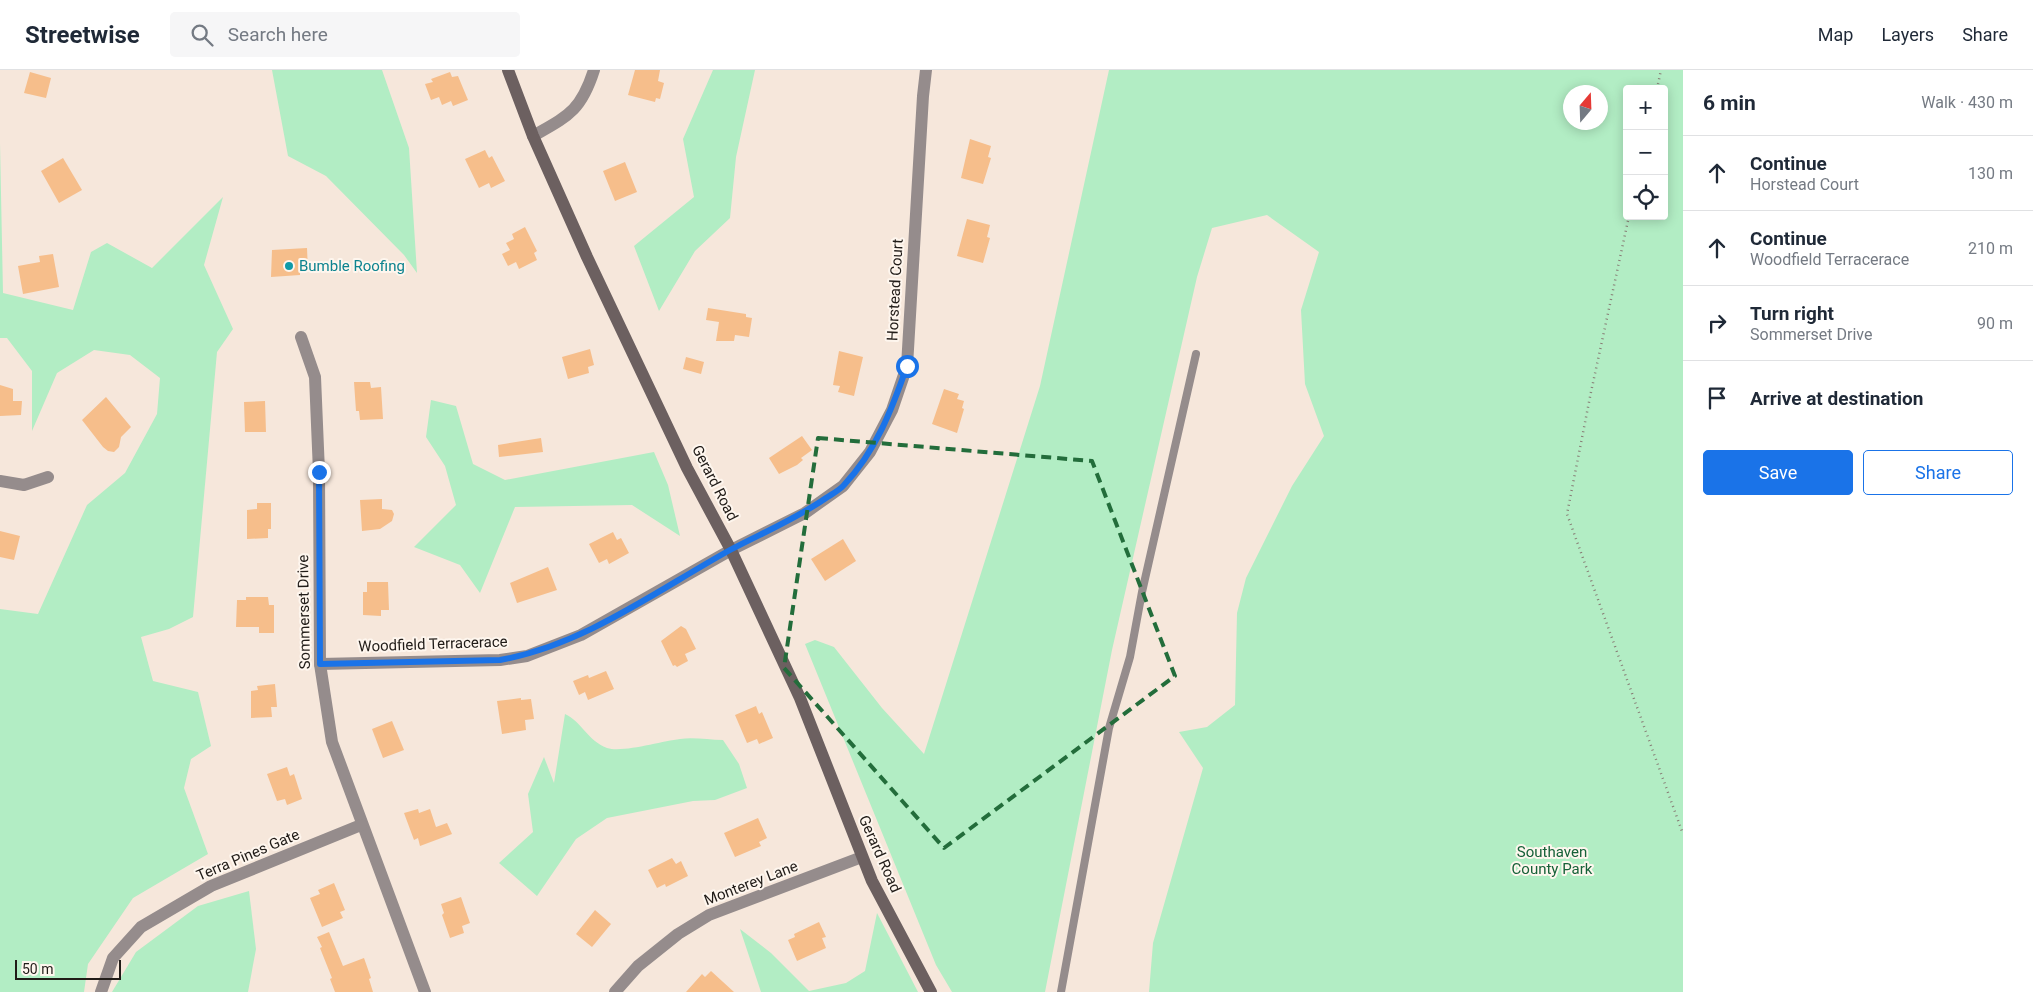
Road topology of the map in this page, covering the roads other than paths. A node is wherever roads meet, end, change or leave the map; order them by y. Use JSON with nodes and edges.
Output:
{"nodes":[{"id":1,"x":508,"y":70,"type":"edge"},
{"id":2,"x":594,"y":70,"type":"edge"},
{"id":3,"x":926,"y":70,"type":"edge"},
{"id":4,"x":532,"y":136,"type":"junction"},
{"id":5,"x":301,"y":337,"type":"dead end"},
{"id":6,"x":1196,"y":354,"type":"dead end"},
{"id":7,"x":48,"y":477,"type":"dead end"},
{"id":8,"x":0,"y":481,"type":"edge"},
{"id":9,"x":731,"y":550,"type":"junction"},
{"id":10,"x":320,"y":664,"type":"junction"},
{"id":11,"x":361,"y":825,"type":"junction"},
{"id":12,"x":862,"y":858,"type":"junction"},
{"id":13,"x":101,"y":992,"type":"edge"},
{"id":14,"x":425,"y":992,"type":"edge"},
{"id":15,"x":615,"y":992,"type":"edge"},
{"id":16,"x":932,"y":992,"type":"edge"},
{"id":17,"x":1060,"y":992,"type":"edge"}],
"edges":[{"from":1,"to":4,"type":"street","name":"Gerard Road"},
{"from":2,"to":4,"type":"street"},
{"from":3,"to":9,"type":"street","name":"Horstead Court"},
{"from":4,"to":9,"type":"street","name":"Gerard Road"},
{"from":5,"to":10,"type":"street","name":"Sommerset Drive"},
{"from":6,"to":17,"type":"lane"},
{"from":7,"to":8,"type":"street"},
{"from":9,"to":10,"type":"street","name":"Woodfield Terracerace"},
{"from":9,"to":12,"type":"street","name":"Gerard Road"},
{"from":10,"to":11,"type":"street","name":"Sommerset Drive"},
{"from":11,"to":13,"type":"street","name":"Terra Pines Gate"},
{"from":11,"to":14,"type":"street","name":"Sommerset Drive"},
{"from":12,"to":15,"type":"street","name":"Monterey Lane"},
{"from":12,"to":16,"type":"street","name":"Gerard Road"}]}
